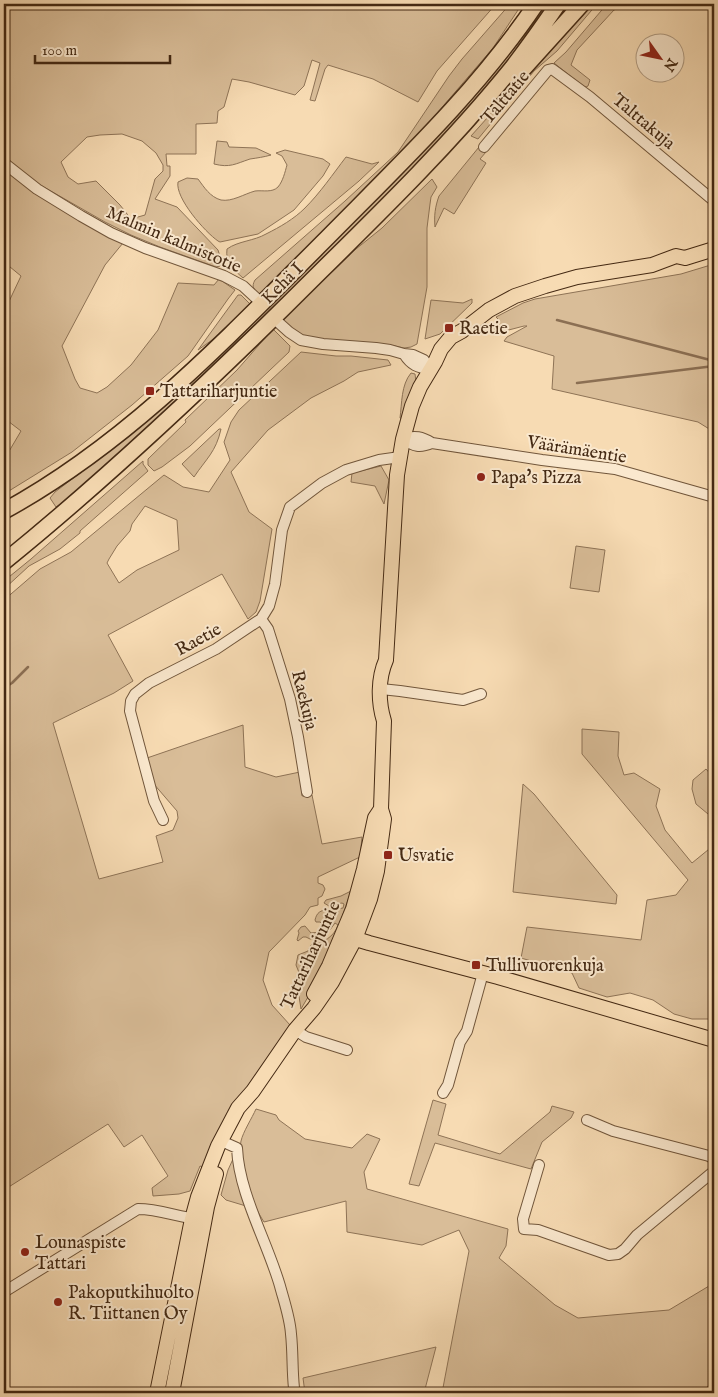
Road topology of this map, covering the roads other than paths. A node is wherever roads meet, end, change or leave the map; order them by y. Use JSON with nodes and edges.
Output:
{"nodes":[{"id":1,"x":536,"y":4,"type":"edge"},
{"id":2,"x":558,"y":4,"type":"edge"},
{"id":3,"x":582,"y":4,"type":"edge"},
{"id":4,"x":552,"y":69,"type":"joint"},
{"id":5,"x":484,"y":147,"type":"dead end"},
{"id":6,"x":440,"y":151,"type":"junction"},
{"id":7,"x":4,"y":163,"type":"edge"},
{"id":8,"x":714,"y":201,"type":"edge"},
{"id":9,"x":714,"y":248,"type":"edge"},
{"id":10,"x":256,"y":298,"type":"dead end"},
{"id":11,"x":280,"y":322,"type":"dead end"},
{"id":12,"x":433,"y":365,"type":"junction"},
{"id":13,"x":403,"y":439,"type":"junction"},
{"id":14,"x":400,"y":457,"type":"junction"},
{"id":15,"x":714,"y":497,"type":"edge"},
{"id":16,"x":4,"y":511,"type":"edge"},
{"id":17,"x":4,"y":562,"type":"edge"},
{"id":18,"x":262,"y":619,"type":"junction"},
{"id":19,"x":385,"y":690,"type":"junction"},
{"id":20,"x":481,"y":694,"type":"dead end"},
{"id":21,"x":307,"y":792,"type":"dead end"},
{"id":22,"x":163,"y":820,"type":"dead end"},
{"id":23,"x":349,"y":937,"type":"junction"},
{"id":24,"x":482,"y":973,"type":"junction"},
{"id":25,"x":295,"y":1030,"type":"junction"},
{"id":26,"x":714,"y":1040,"type":"edge"},
{"id":27,"x":346,"y":1050,"type":"dead end"},
{"id":28,"x":253,"y":1091,"type":"junction"},
{"id":29,"x":443,"y":1093,"type":"dead end"},
{"id":30,"x":587,"y":1120,"type":"dead end"},
{"id":31,"x":228,"y":1144,"type":"junction"},
{"id":32,"x":714,"y":1160,"type":"edge"},
{"id":33,"x":539,"y":1165,"type":"dead end"},
{"id":34,"x":714,"y":1171,"type":"edge"},
{"id":35,"x":198,"y":1219,"type":"junction"},
{"id":36,"x":4,"y":1292,"type":"edge"},
{"id":37,"x":294,"y":1388,"type":"dead end"},
{"id":38,"x":157,"y":1393,"type":"edge"},
{"id":39,"x":172,"y":1393,"type":"edge"}],
"edges":[{"from":1,"to":16,"type":"highway","name":"Kehä I"},
{"from":2,"to":6,"type":"highway","name":"Kehä I"},
{"from":3,"to":6,"type":"highway"},
{"from":4,"to":5,"type":"street","name":"Talttatie"},
{"from":4,"to":8,"type":"street","name":"Talttakuja"},
{"from":6,"to":17,"type":"highway","name":"Kehä I"},
{"from":7,"to":10,"type":"street","name":"Malmin kalmistotie"},
{"from":9,"to":12,"type":"main road","name":"Tattariharjuntie"},
{"from":11,"to":12,"type":"street"},
{"from":12,"to":13,"type":"main road","name":"Tattariharjuntie"},
{"from":13,"to":14,"type":"main road","name":"Tattariharjuntie"},
{"from":13,"to":15,"type":"street","name":"Väärämäentie"},
{"from":14,"to":18,"type":"street"},
{"from":14,"to":19,"type":"main road","name":"Tattariharjuntie"},
{"from":18,"to":21,"type":"street","name":"Raekuja"},
{"from":18,"to":22,"type":"street","name":"Raetie"},
{"from":19,"to":20,"type":"street"},
{"from":19,"to":23,"type":"main road","name":"Tattariharjuntie"},
{"from":23,"to":24,"type":"main road"},
{"from":23,"to":25,"type":"main road","name":"Tattariharjuntie"},
{"from":24,"to":26,"type":"main road"},
{"from":24,"to":29,"type":"street"},
{"from":25,"to":27,"type":"street"},
{"from":25,"to":28,"type":"main road","name":"Tattariharjuntie"},
{"from":28,"to":31,"type":"main road","name":"Tattariharjuntie"},
{"from":28,"to":35,"type":"main road","name":"Tattariharjuntie"},
{"from":30,"to":32,"type":"street"},
{"from":31,"to":35,"type":"main road","name":"Tattariharjuntie"},
{"from":31,"to":37,"type":"street"},
{"from":33,"to":34,"type":"street"},
{"from":35,"to":36,"type":"street"},
{"from":35,"to":38,"type":"main road","name":"Tattariharjuntie"},
{"from":35,"to":39,"type":"main road","name":"Tattariharjuntie"}]}
